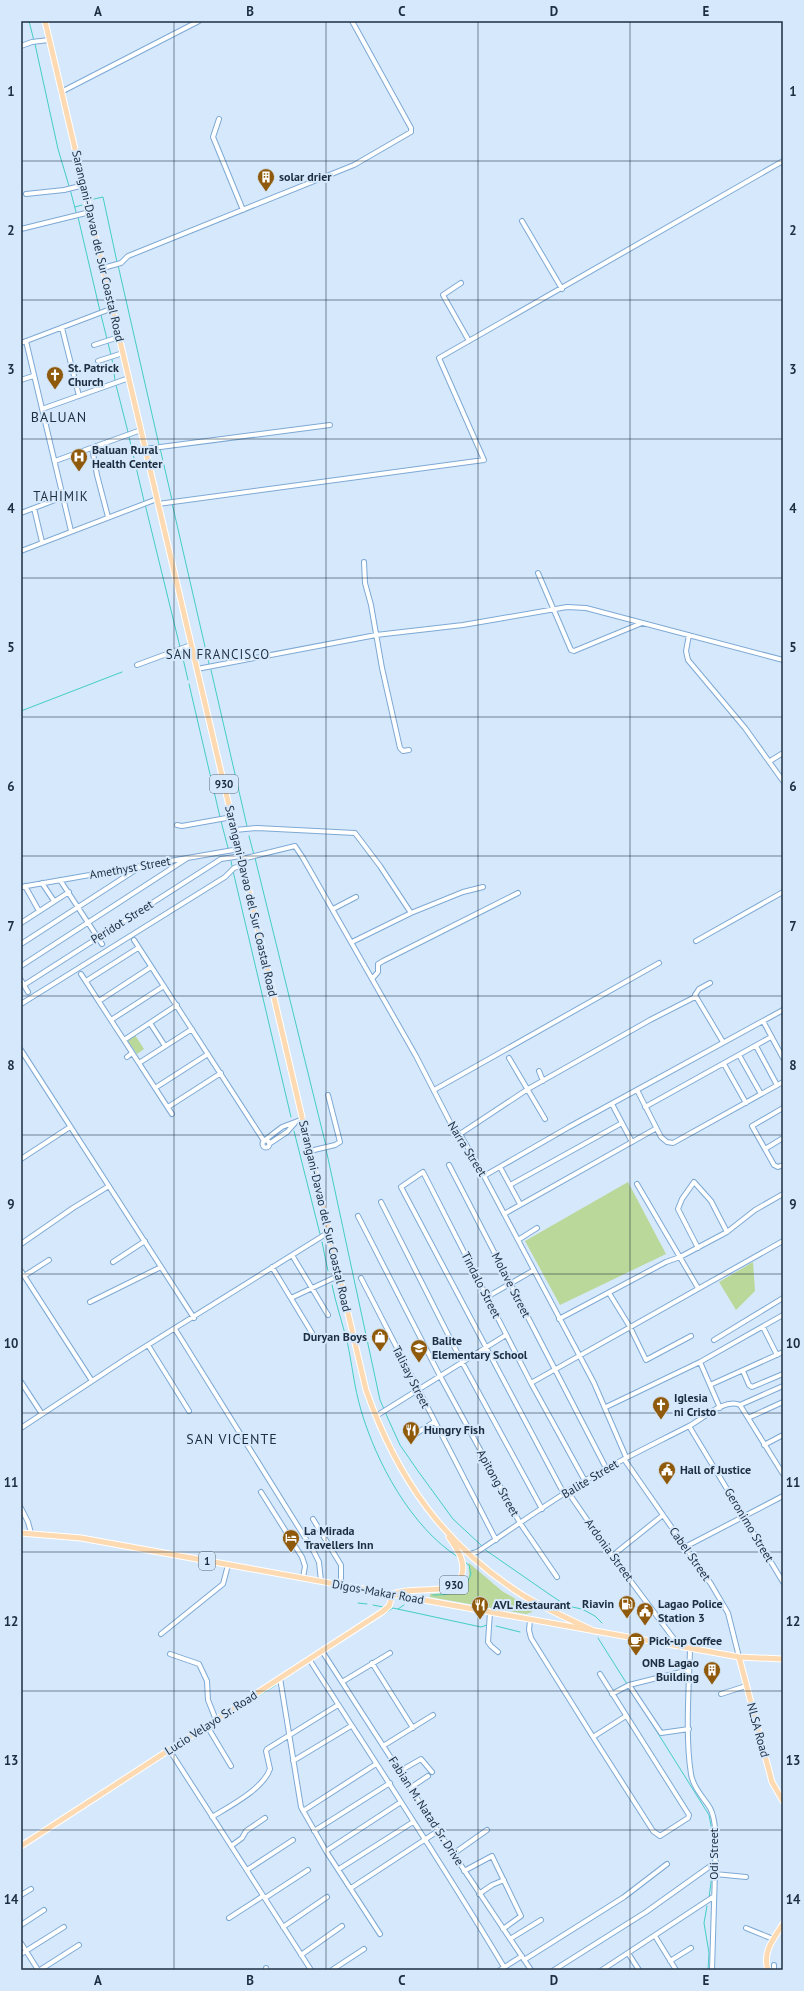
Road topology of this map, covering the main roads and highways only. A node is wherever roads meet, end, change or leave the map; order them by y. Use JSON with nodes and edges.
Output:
{"nodes":[{"id":1,"x":45,"y":21,"type":"edge"},
{"id":2,"x":444,"y":1529,"type":"junction"},
{"id":3,"x":21,"y":1533,"type":"edge"},
{"id":4,"x":393,"y":1594,"type":"junction"},
{"id":5,"x":594,"y":1631,"type":"junction"},
{"id":6,"x":739,"y":1657,"type":"junction"},
{"id":7,"x":783,"y":1659,"type":"edge"},
{"id":8,"x":783,"y":1801,"type":"edge"},
{"id":9,"x":21,"y":1846,"type":"edge"},
{"id":10,"x":783,"y":1924,"type":"edge"},
{"id":11,"x":768,"y":1970,"type":"edge"}],
"edges":[{"from":1,"to":2,"type":"main road","name":"Sarangani-Davao del Sur Coastal Road","number":"930"},
{"from":2,"to":4,"type":"main road","name":"Sarangani-Davao del Sur Coastal Road","number":"930"},
{"from":2,"to":5,"type":"main road","name":"Sarangani-Davao del Sur Coastal Road","number":"930"},
{"from":3,"to":4,"type":"main road","name":"Digos-Makar Road","number":"1"},
{"from":4,"to":5,"type":"main road","name":"Digos-Makar Road","number":"1"},
{"from":4,"to":9,"type":"main road","name":"Lucio Velayo Sr. Road"},
{"from":5,"to":6,"type":"main road","name":"Digos-Makar Road","number":"1"},
{"from":6,"to":7,"type":"main road","name":"Digos-Makar Road","number":"1"},
{"from":6,"to":8,"type":"main road","name":"NLSA Road"},
{"from":10,"to":11,"type":"main road"}]}
